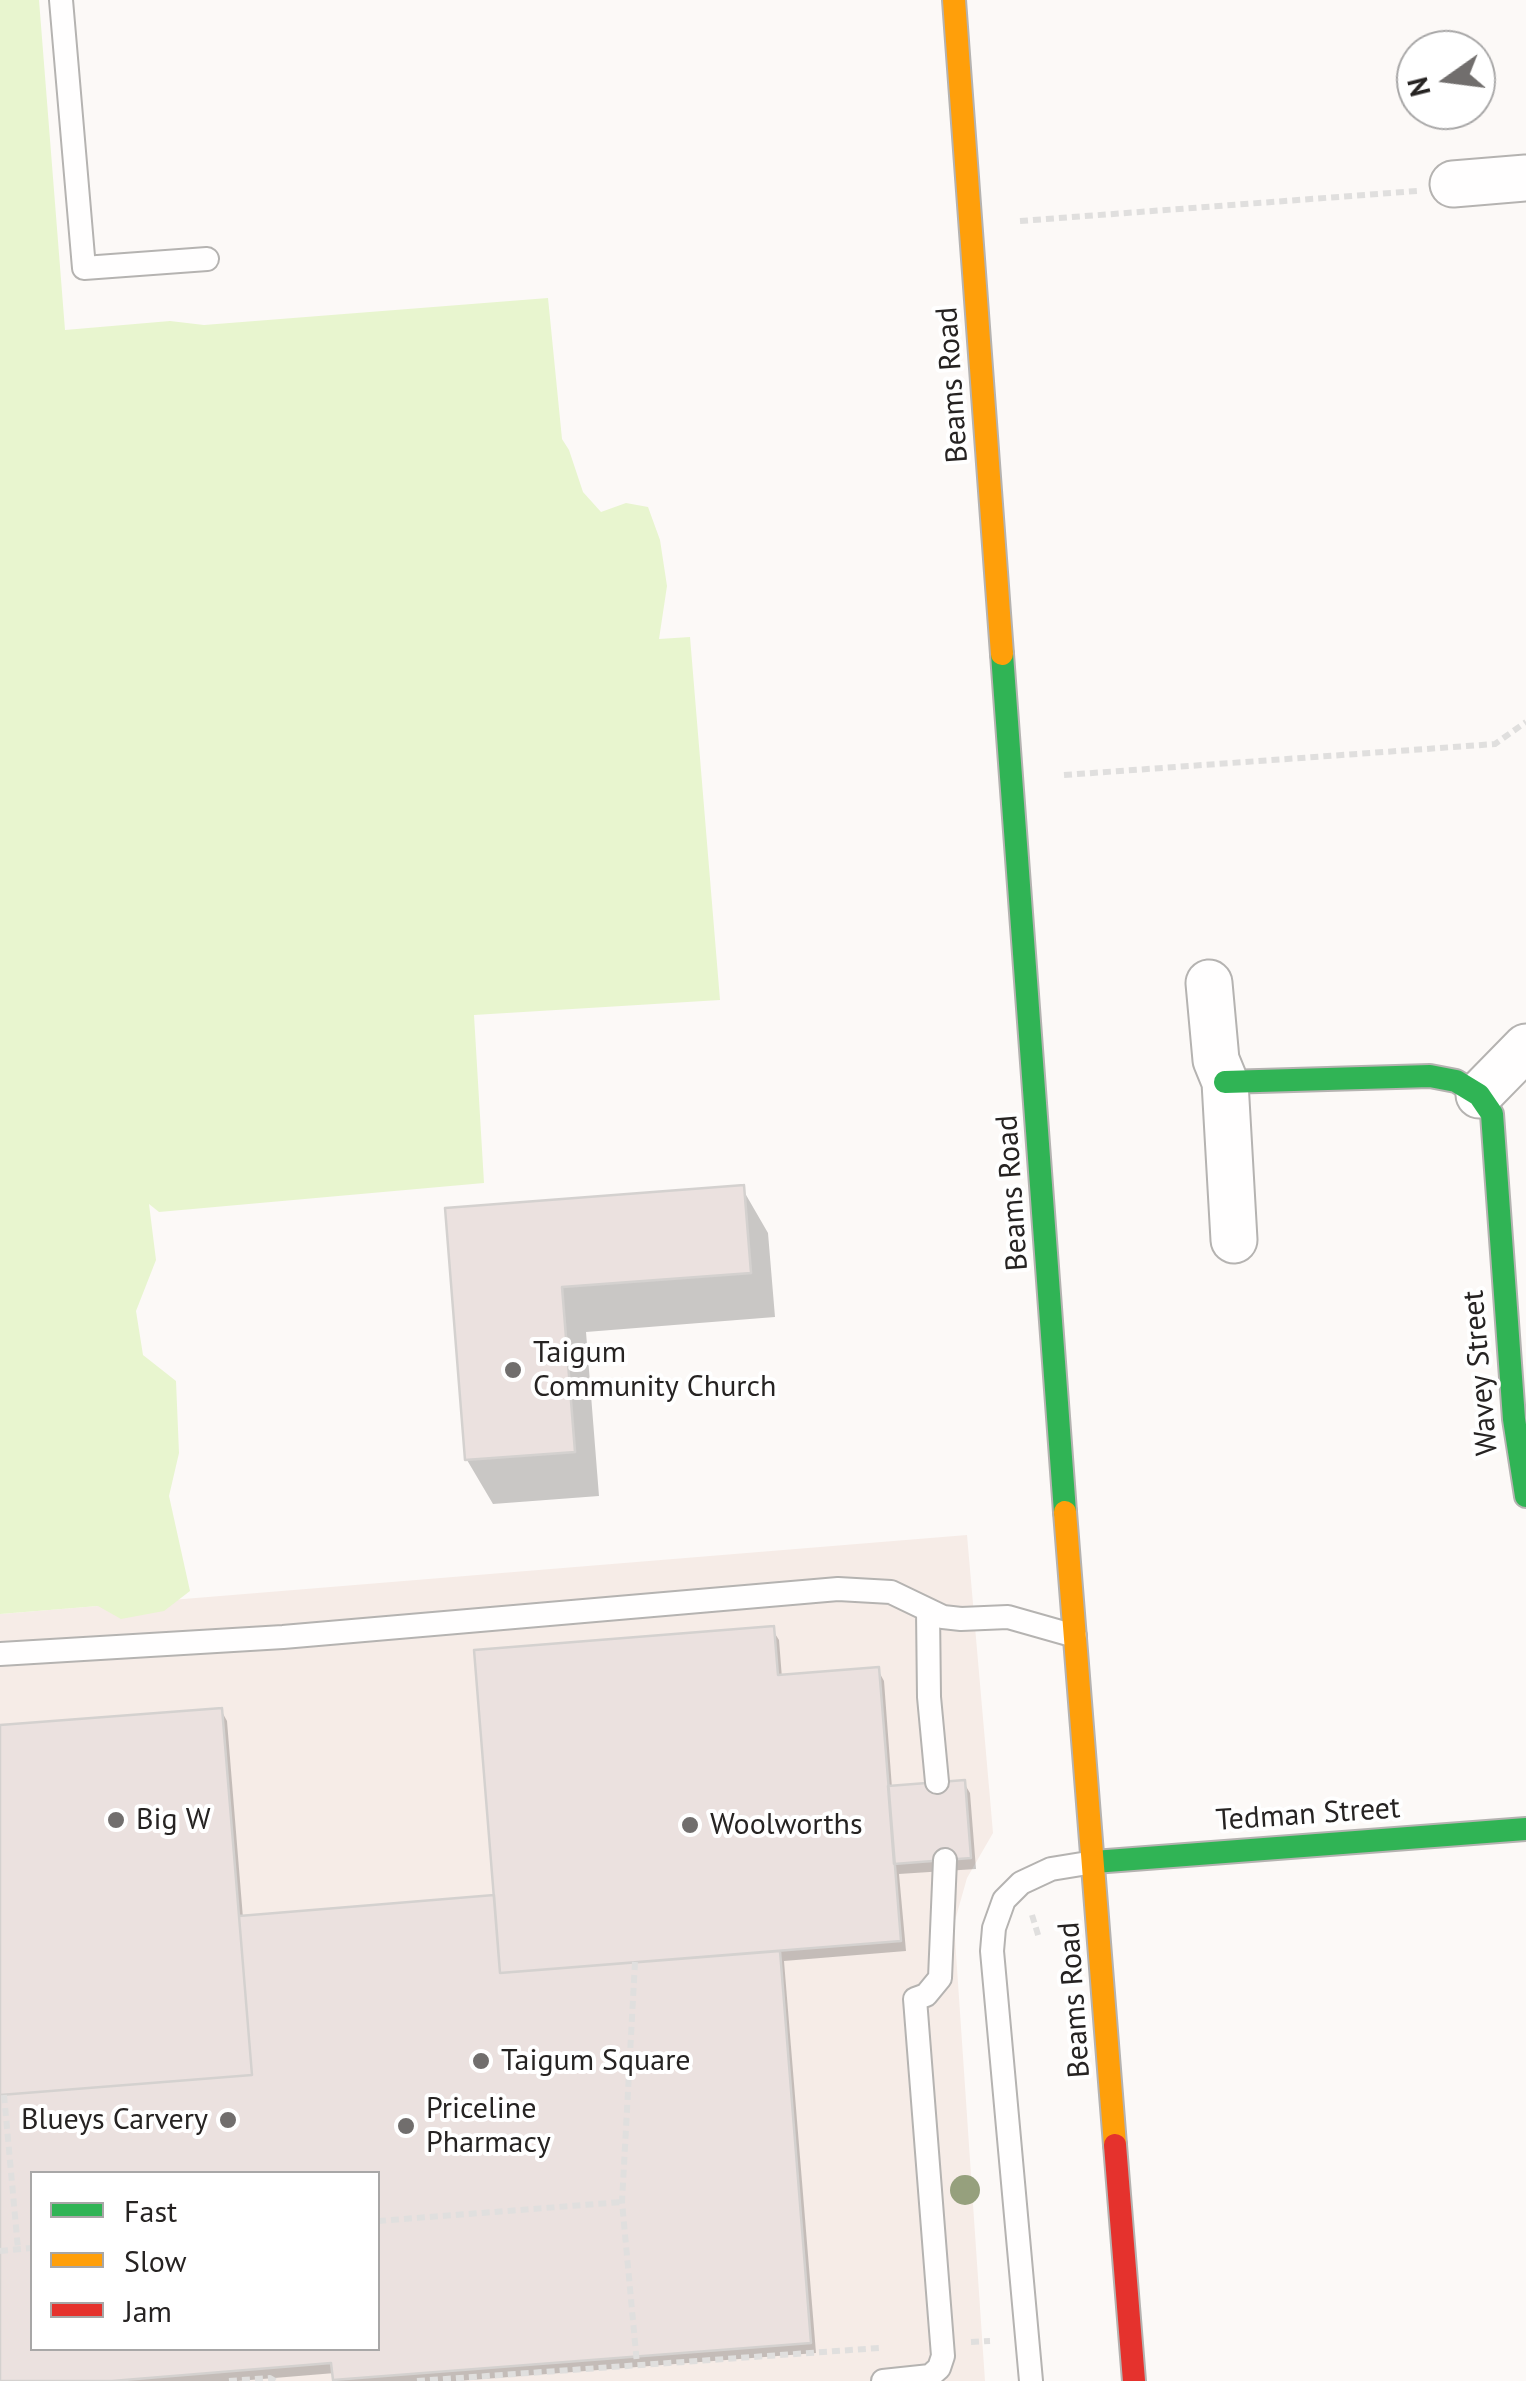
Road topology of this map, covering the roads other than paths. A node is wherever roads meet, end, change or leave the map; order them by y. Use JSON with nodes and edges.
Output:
{"nodes":[{"id":1,"x":62,"y":0,"type":"edge"},
{"id":2,"x":954,"y":0,"type":"edge"},
{"id":3,"x":1526,"y":178,"type":"edge"},
{"id":4,"x":1453,"y":184,"type":"road end"},
{"id":5,"x":207,"y":259,"type":"dead end"},
{"id":6,"x":1209,"y":984,"type":"dead end"},
{"id":7,"x":1526,"y":1047,"type":"edge"},
{"id":8,"x":1225,"y":1082,"type":"junction"},
{"id":9,"x":1479,"y":1094,"type":"junction"},
{"id":10,"x":1234,"y":1240,"type":"dead end"},
{"id":11,"x":1526,"y":1496,"type":"edge"},
{"id":12,"x":928,"y":1612,"type":"junction"},
{"id":13,"x":1075,"y":1636,"type":"junction"},
{"id":14,"x":0,"y":1654,"type":"edge"},
{"id":15,"x":937,"y":1782,"type":"dead end"},
{"id":16,"x":1526,"y":1829,"type":"edge"},
{"id":17,"x":946,"y":1860,"type":"dead end"},
{"id":18,"x":1094,"y":1862,"type":"junction"},
{"id":19,"x":883,"y":2381,"type":"edge"},
{"id":20,"x":1031,"y":2381,"type":"edge"},
{"id":21,"x":1134,"y":2381,"type":"edge"}],
"edges":[{"from":1,"to":5,"type":"lane"},
{"from":2,"to":13,"type":"main road","name":"Beams Road"},
{"from":3,"to":4,"type":"street"},
{"from":6,"to":8,"type":"street"},
{"from":7,"to":9,"type":"street"},
{"from":8,"to":9,"type":"main road"},
{"from":8,"to":10,"type":"street"},
{"from":9,"to":11,"type":"main road","name":"Wavey Street"},
{"from":12,"to":13,"type":"lane"},
{"from":12,"to":14,"type":"lane"},
{"from":12,"to":15,"type":"lane"},
{"from":13,"to":18,"type":"main road","name":"Beams Road"},
{"from":16,"to":18,"type":"main road","name":"Tedman Street"},
{"from":17,"to":19,"type":"lane"},
{"from":18,"to":20,"type":"lane"},
{"from":18,"to":21,"type":"main road","name":"Beams Road"}]}
